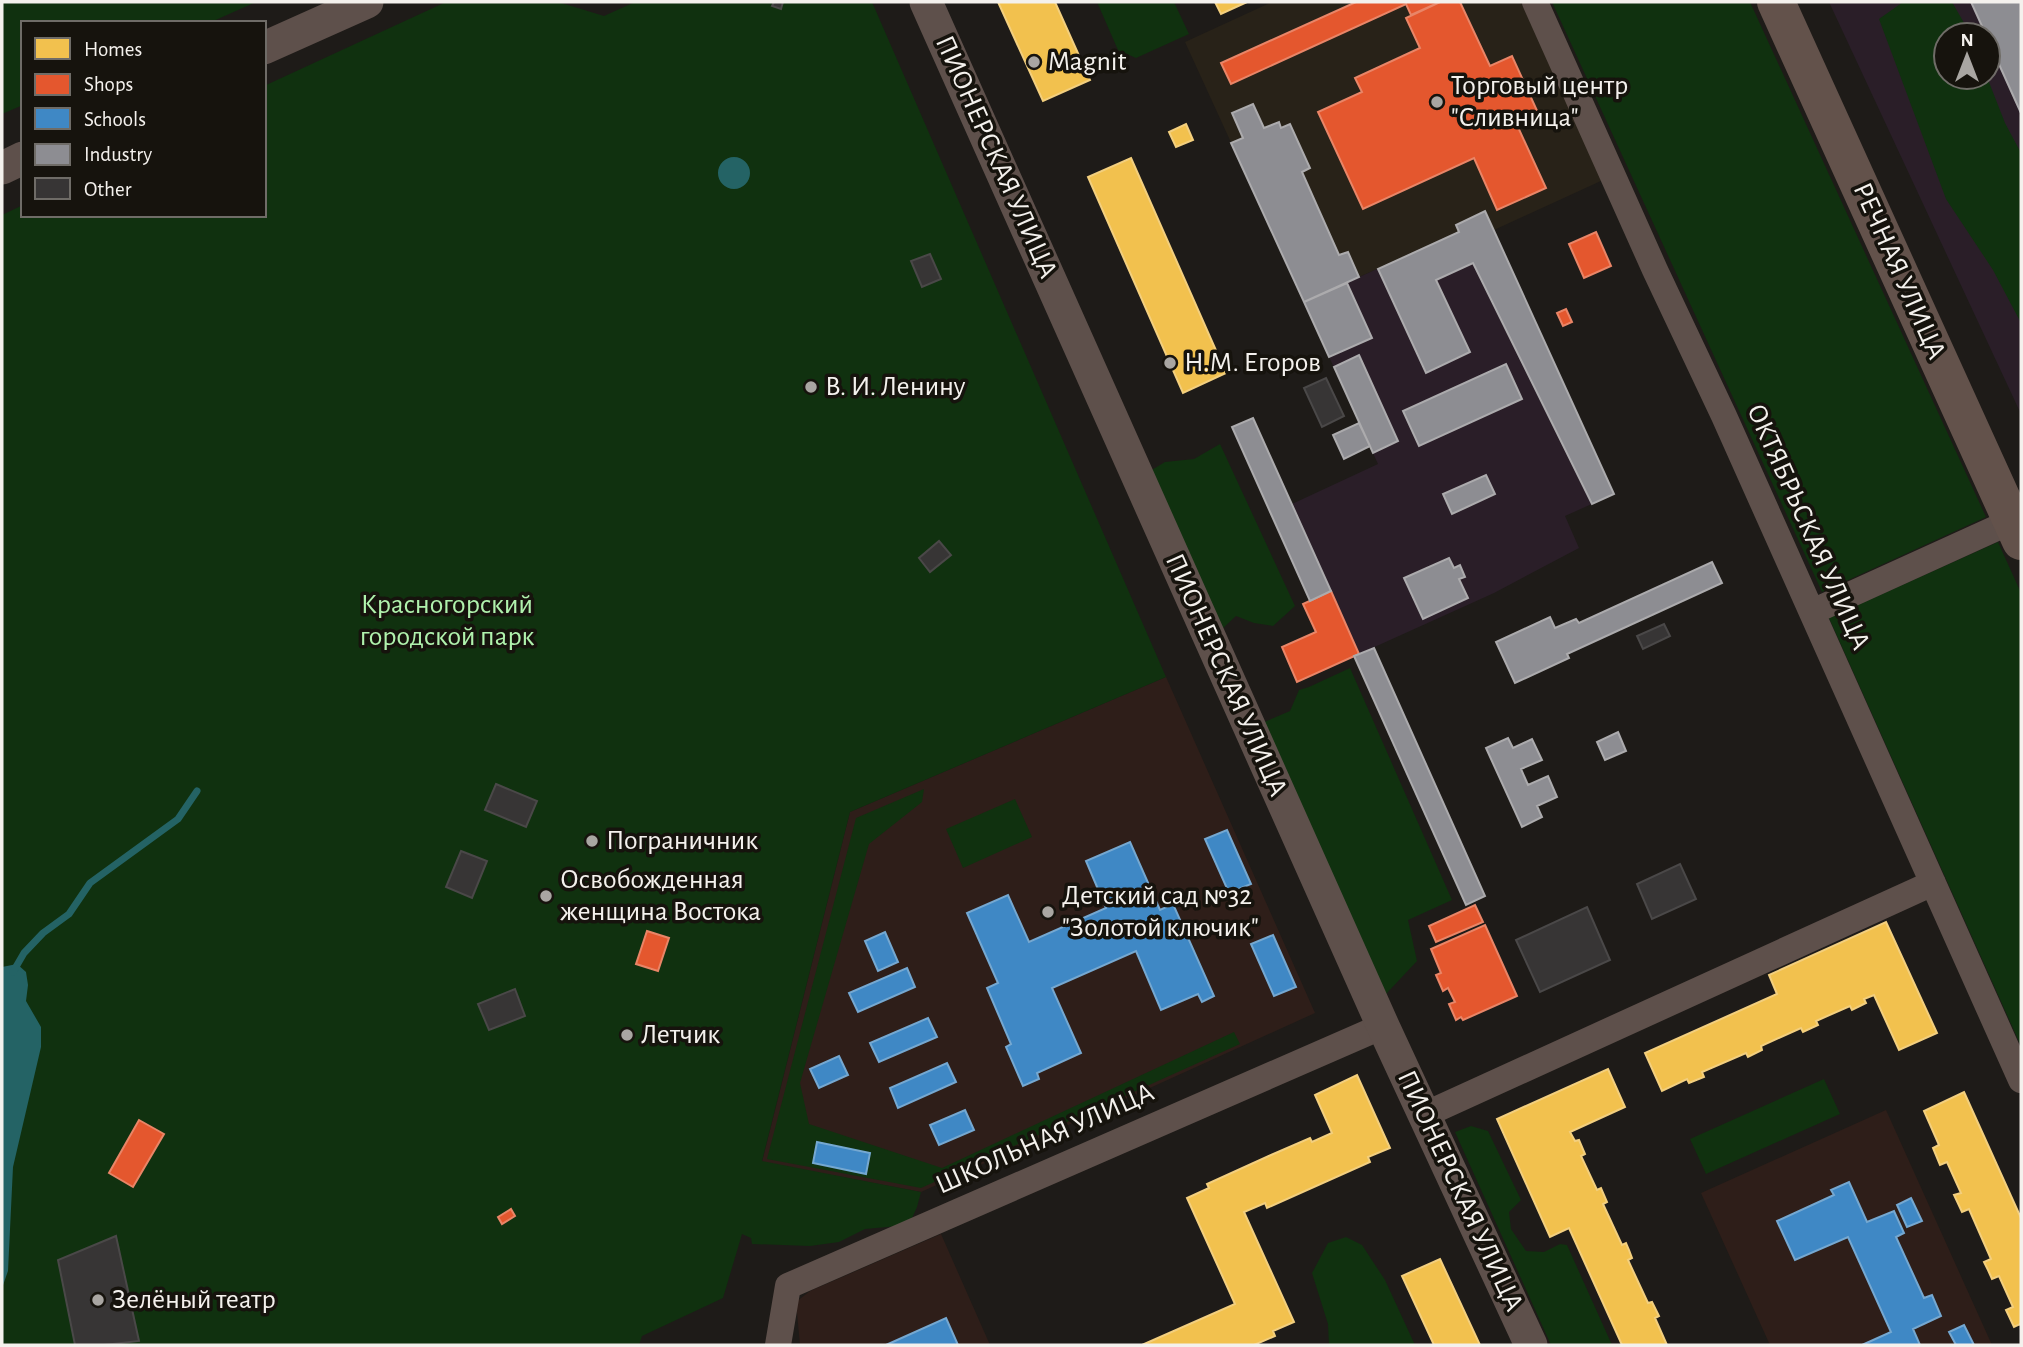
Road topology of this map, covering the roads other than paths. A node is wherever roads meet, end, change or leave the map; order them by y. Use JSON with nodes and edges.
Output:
{"nodes":[{"id":1,"x":367,"y":2,"type":"edge"},
{"id":2,"x":926,"y":2,"type":"edge"},
{"id":3,"x":1535,"y":2,"type":"edge"},
{"id":4,"x":1776,"y":2,"type":"edge"},
{"id":5,"x":266,"y":47,"type":"edge"},
{"id":6,"x":21,"y":159,"type":"edge"},
{"id":7,"x":2,"y":168,"type":"edge"},
{"id":8,"x":2017,"y":531,"type":"edge"},
{"id":9,"x":1812,"y":612,"type":"junction"},
{"id":10,"x":1933,"y":883,"type":"junction"},
{"id":11,"x":1383,"y":1027,"type":"junction"},
{"id":12,"x":2021,"y":1080,"type":"edge"},
{"id":13,"x":1424,"y":1115,"type":"junction"},
{"id":14,"x":778,"y":1345,"type":"edge"},
{"id":15,"x":1531,"y":1345,"type":"edge"}],
"edges":[{"from":1,"to":5,"type":"street"},
{"from":2,"to":11,"type":"street","name":"ПИОНЕРСКАЯ УЛИЦА"},
{"from":3,"to":9,"type":"street","name":"ОКТЯБРЬСКАЯ УЛИЦА"},
{"from":4,"to":8,"type":"main road","name":"РЕЧНАЯ УЛИЦА"},
{"from":6,"to":7,"type":"street"},
{"from":8,"to":9,"type":"street"},
{"from":9,"to":10,"type":"street","name":"ОКТЯБРЬСКАЯ УЛИЦА"},
{"from":10,"to":12,"type":"street","name":"ОКТЯБРЬСКАЯ УЛИЦА"},
{"from":10,"to":13,"type":"street"},
{"from":11,"to":13,"type":"street","name":"ПИОНЕРСКАЯ УЛИЦА"},
{"from":11,"to":14,"type":"street","name":"ШКОЛЬНАЯ УЛИЦА"},
{"from":13,"to":15,"type":"street","name":"ПИОНЕРСКАЯ УЛИЦА"}]}
